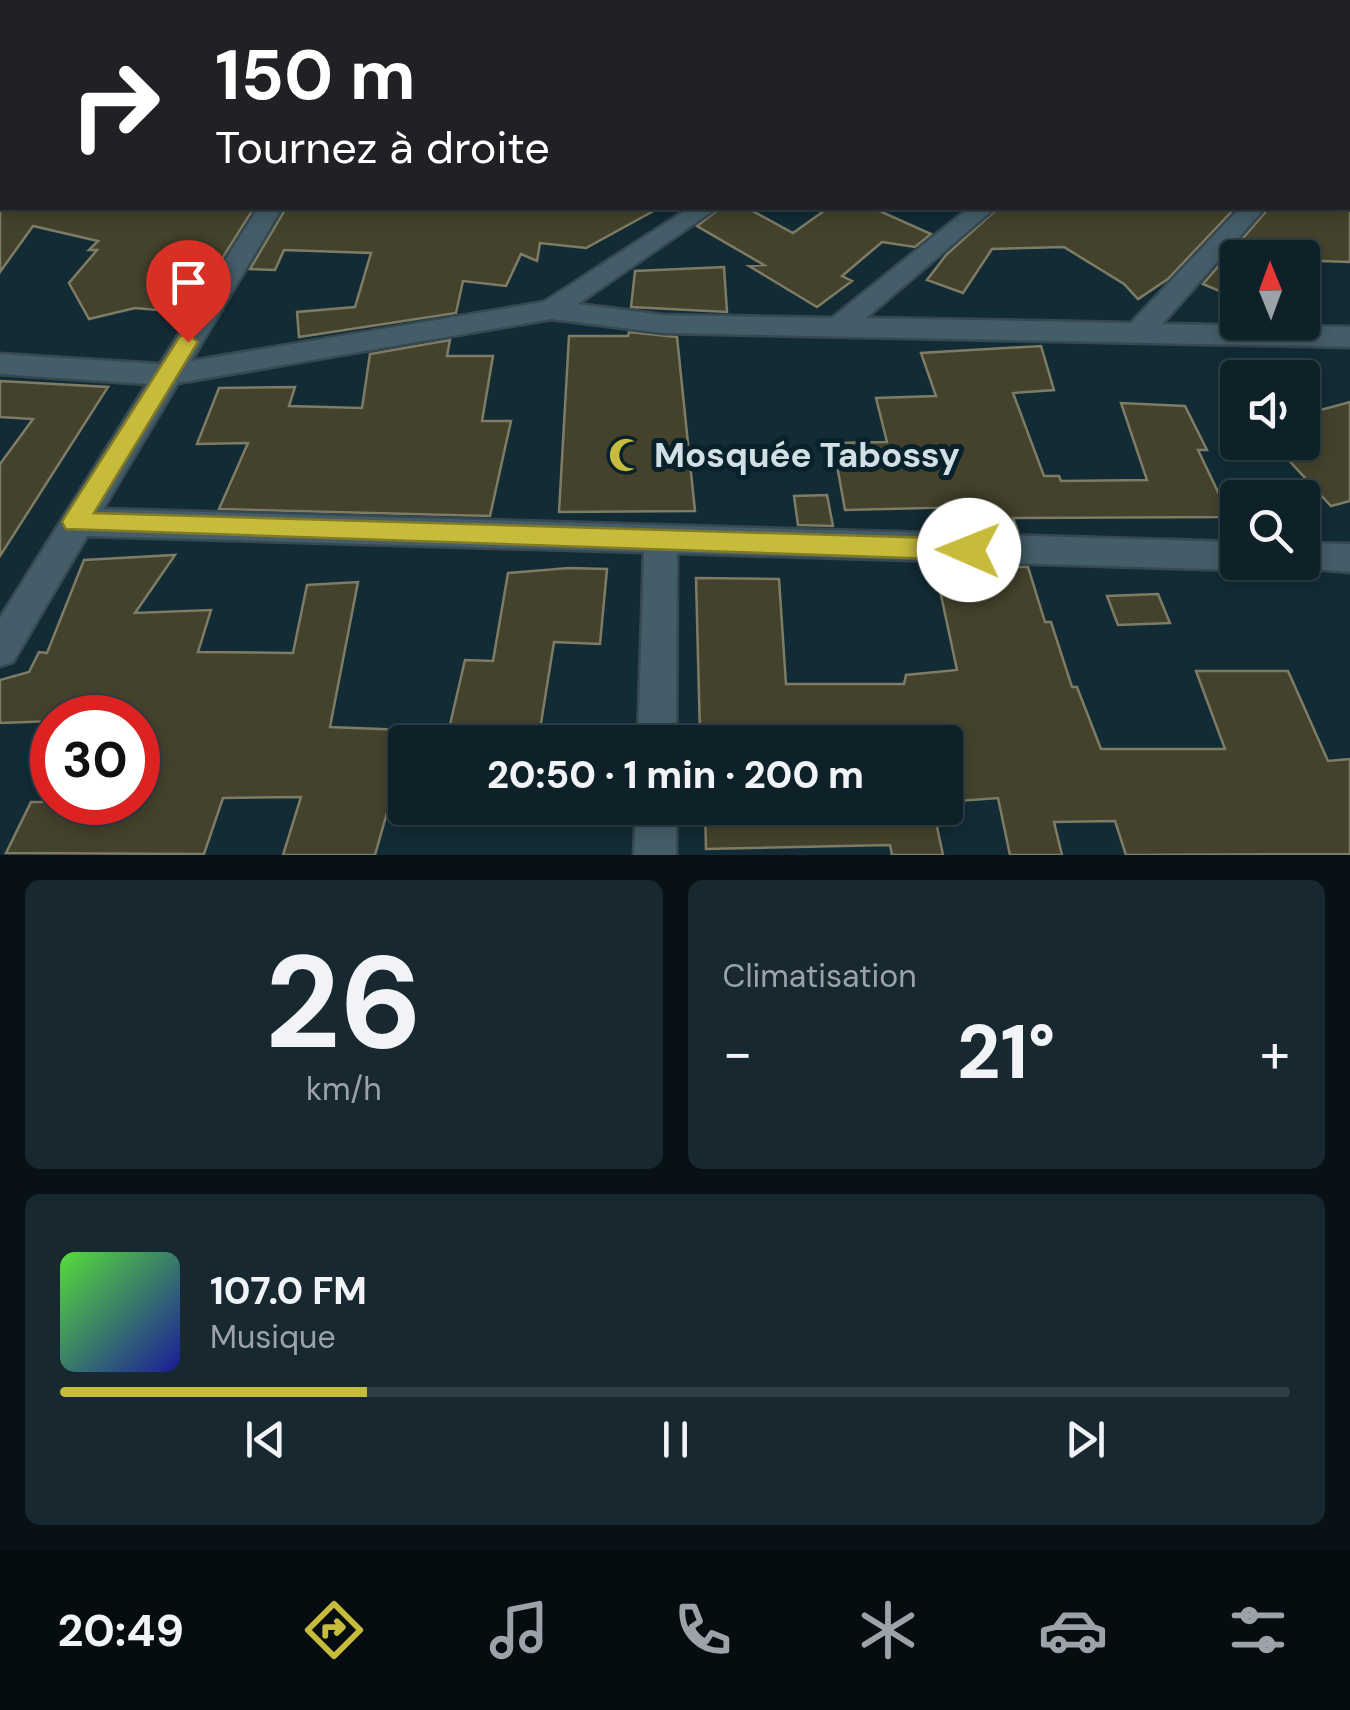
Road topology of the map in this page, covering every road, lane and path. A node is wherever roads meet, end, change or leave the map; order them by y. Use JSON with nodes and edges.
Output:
{"nodes":[{"id":1,"x":269,"y":210,"type":"edge"},
{"id":2,"x":703,"y":210,"type":"edge"},
{"id":3,"x":980,"y":210,"type":"edge"},
{"id":4,"x":1251,"y":210,"type":"edge"},
{"id":5,"x":552,"y":310,"type":"junction"},
{"id":6,"x":838,"y":327,"type":"junction"},
{"id":7,"x":1138,"y":332,"type":"junction"},
{"id":8,"x":1350,"y":337,"type":"edge"},
{"id":9,"x":0,"y":364,"type":"edge"},
{"id":10,"x":168,"y":375,"type":"junction"},
{"id":11,"x":75,"y":522,"type":"junction"},
{"id":12,"x":662,"y":542,"type":"junction"},
{"id":13,"x":1220,"y":556,"type":"edge"},
{"id":14,"x":1320,"y":557,"type":"edge"},
{"id":15,"x":1350,"y":558,"type":"edge"},
{"id":16,"x":0,"y":650,"type":"edge"},
{"id":17,"x":657,"y":725,"type":"edge"},
{"id":18,"x":656,"y":825,"type":"edge"},
{"id":19,"x":655,"y":855,"type":"edge"}],
"edges":[{"from":1,"to":10,"type":"street"},
{"from":2,"to":5,"type":"street"},
{"from":3,"to":6,"type":"street"},
{"from":4,"to":7,"type":"street"},
{"from":5,"to":6,"type":"street"},
{"from":5,"to":10,"type":"street"},
{"from":6,"to":7,"type":"street"},
{"from":7,"to":8,"type":"street"},
{"from":9,"to":10,"type":"street"},
{"from":10,"to":11,"type":"street"},
{"from":11,"to":12,"type":"street"},
{"from":11,"to":16,"type":"street"},
{"from":12,"to":13,"type":"street"},
{"from":12,"to":17,"type":"street"},
{"from":14,"to":15,"type":"street"},
{"from":18,"to":19,"type":"street"}]}
